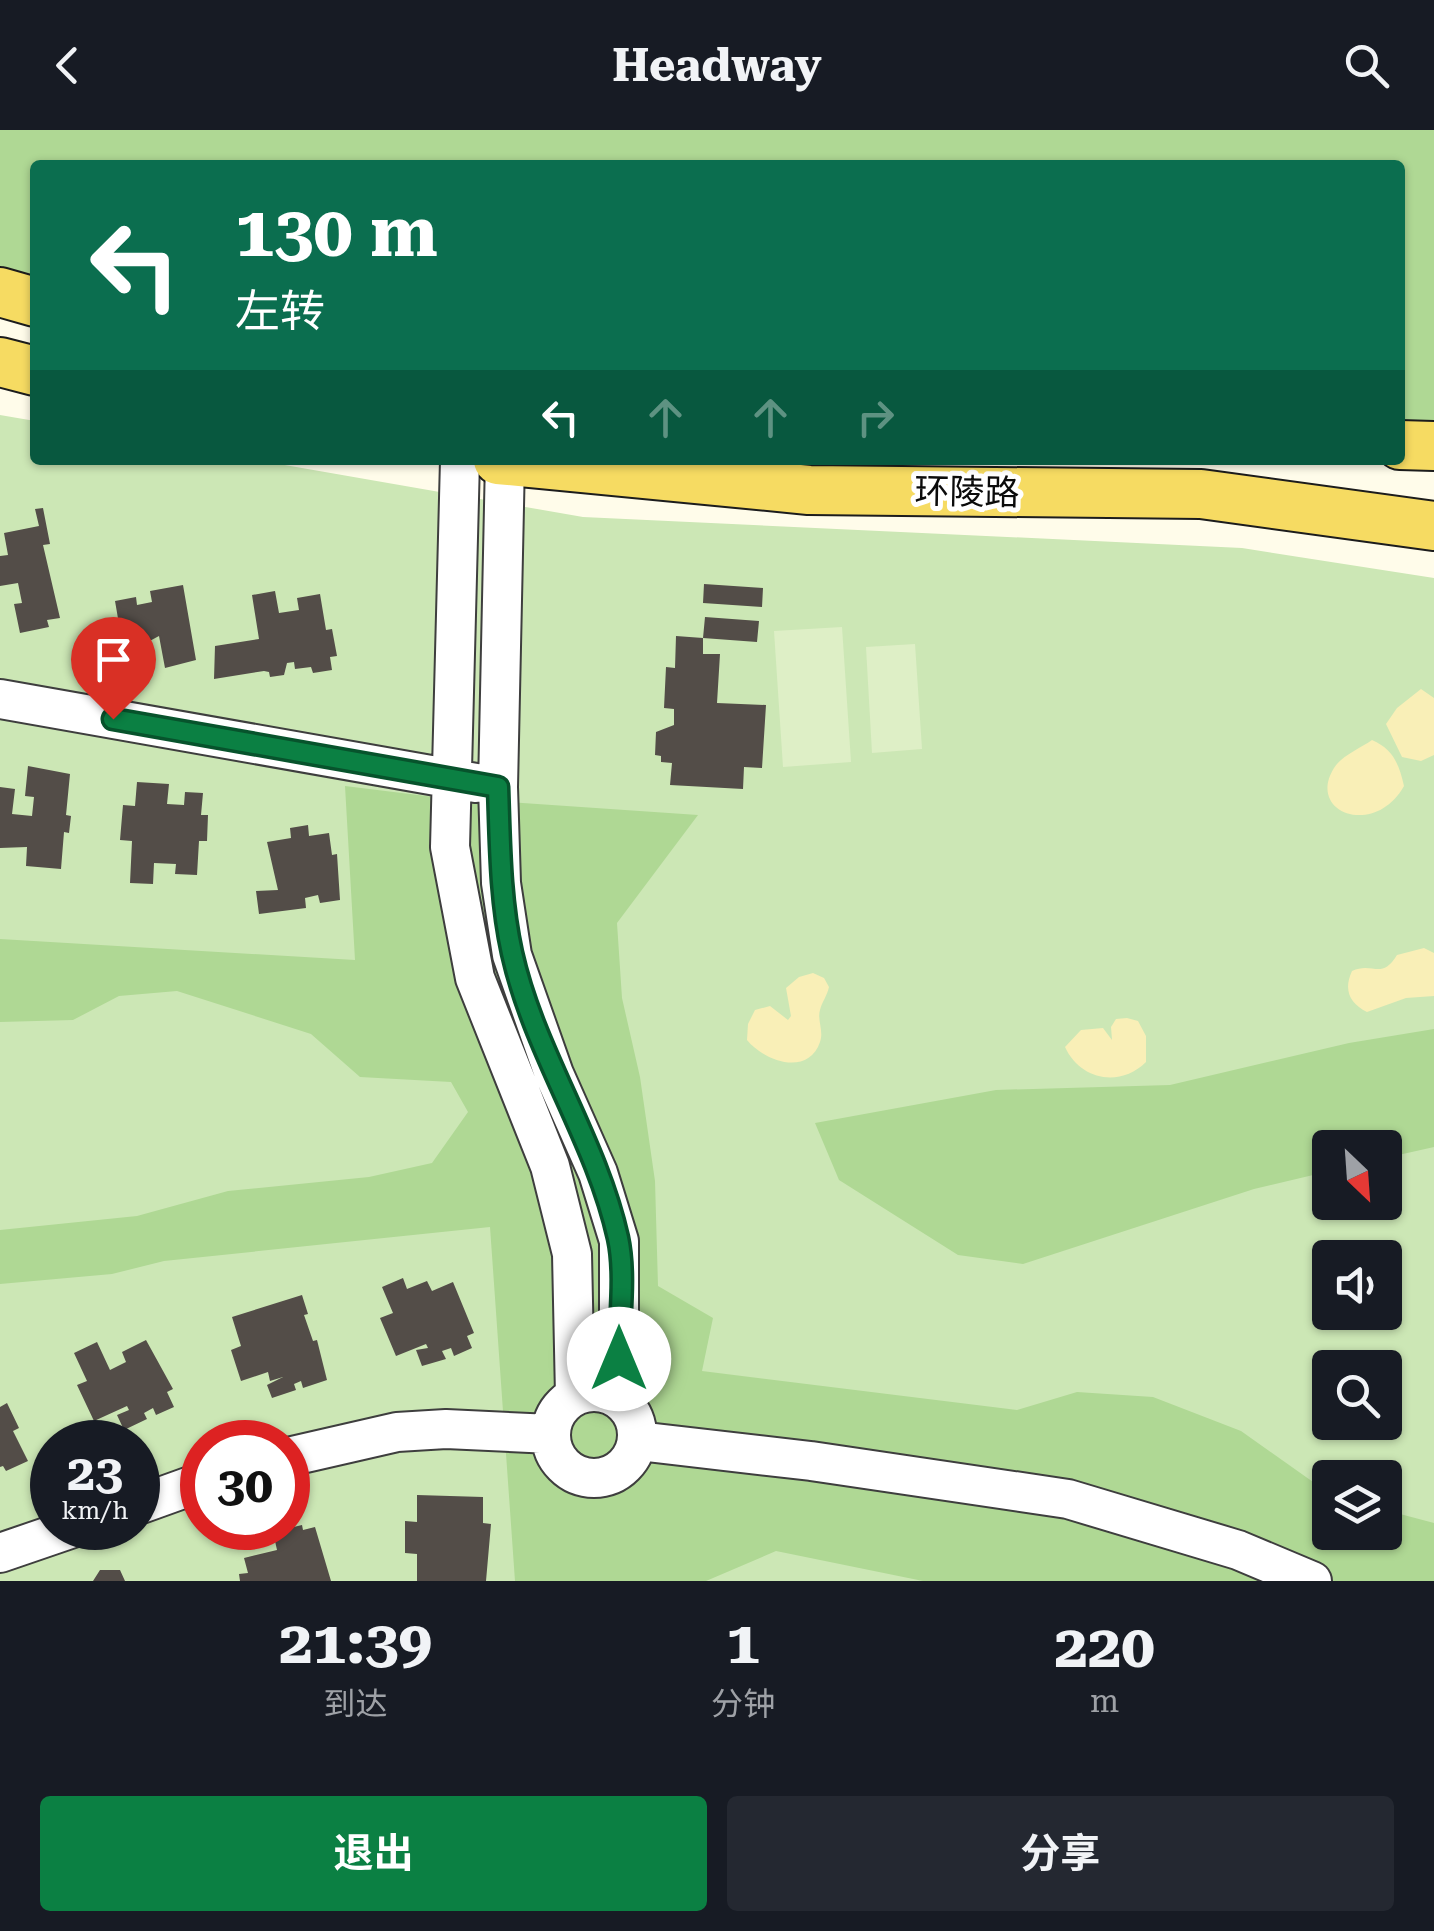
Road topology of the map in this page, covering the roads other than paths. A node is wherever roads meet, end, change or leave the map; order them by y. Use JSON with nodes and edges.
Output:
{"nodes":[{"id":1,"x":0,"y":292,"type":"edge"},
{"id":2,"x":30,"y":301,"type":"edge"},
{"id":3,"x":0,"y":362,"type":"edge"},
{"id":4,"x":30,"y":371,"type":"edge"},
{"id":5,"x":1405,"y":445,"type":"edge"},
{"id":6,"x":1434,"y":446,"type":"edge"},
{"id":7,"x":460,"y":465,"type":"edge"},
{"id":8,"x":503,"y":465,"type":"edge"},
{"id":9,"x":554,"y":465,"type":"edge"},
{"id":10,"x":1434,"y":526,"type":"edge"},
{"id":11,"x":0,"y":699,"type":"edge"},
{"id":12,"x":452,"y":779,"type":"junction"},
{"id":13,"x":498,"y":787,"type":"junction"},
{"id":14,"x":575,"y":1396,"type":"junction"},
{"id":15,"x":619,"y":1398,"type":"junction"},
{"id":16,"x":550,"y":1434,"type":"junction"},
{"id":17,"x":638,"y":1442,"type":"junction"},
{"id":18,"x":310,"y":1452,"type":"edge"},
{"id":19,"x":30,"y":1543,"type":"edge"},
{"id":20,"x":0,"y":1553,"type":"edge"},
{"id":21,"x":1312,"y":1581,"type":"edge"}],
"edges":[{"from":1,"to":2,"type":"main road"},
{"from":3,"to":4,"type":"main road"},
{"from":5,"to":6,"type":"main road"},
{"from":7,"to":12,"type":"street"},
{"from":8,"to":13,"type":"street"},
{"from":9,"to":10,"type":"main road","name":"环陵路"},
{"from":11,"to":12,"type":"street"},
{"from":12,"to":13,"type":"street"},
{"from":12,"to":14,"type":"street"},
{"from":13,"to":15,"type":"street"},
{"from":14,"to":15,"type":"street"},
{"from":14,"to":16,"type":"street"},
{"from":15,"to":17,"type":"street"},
{"from":16,"to":17,"type":"street"},
{"from":16,"to":18,"type":"street"},
{"from":17,"to":21,"type":"street"},
{"from":19,"to":20,"type":"street"}]}
